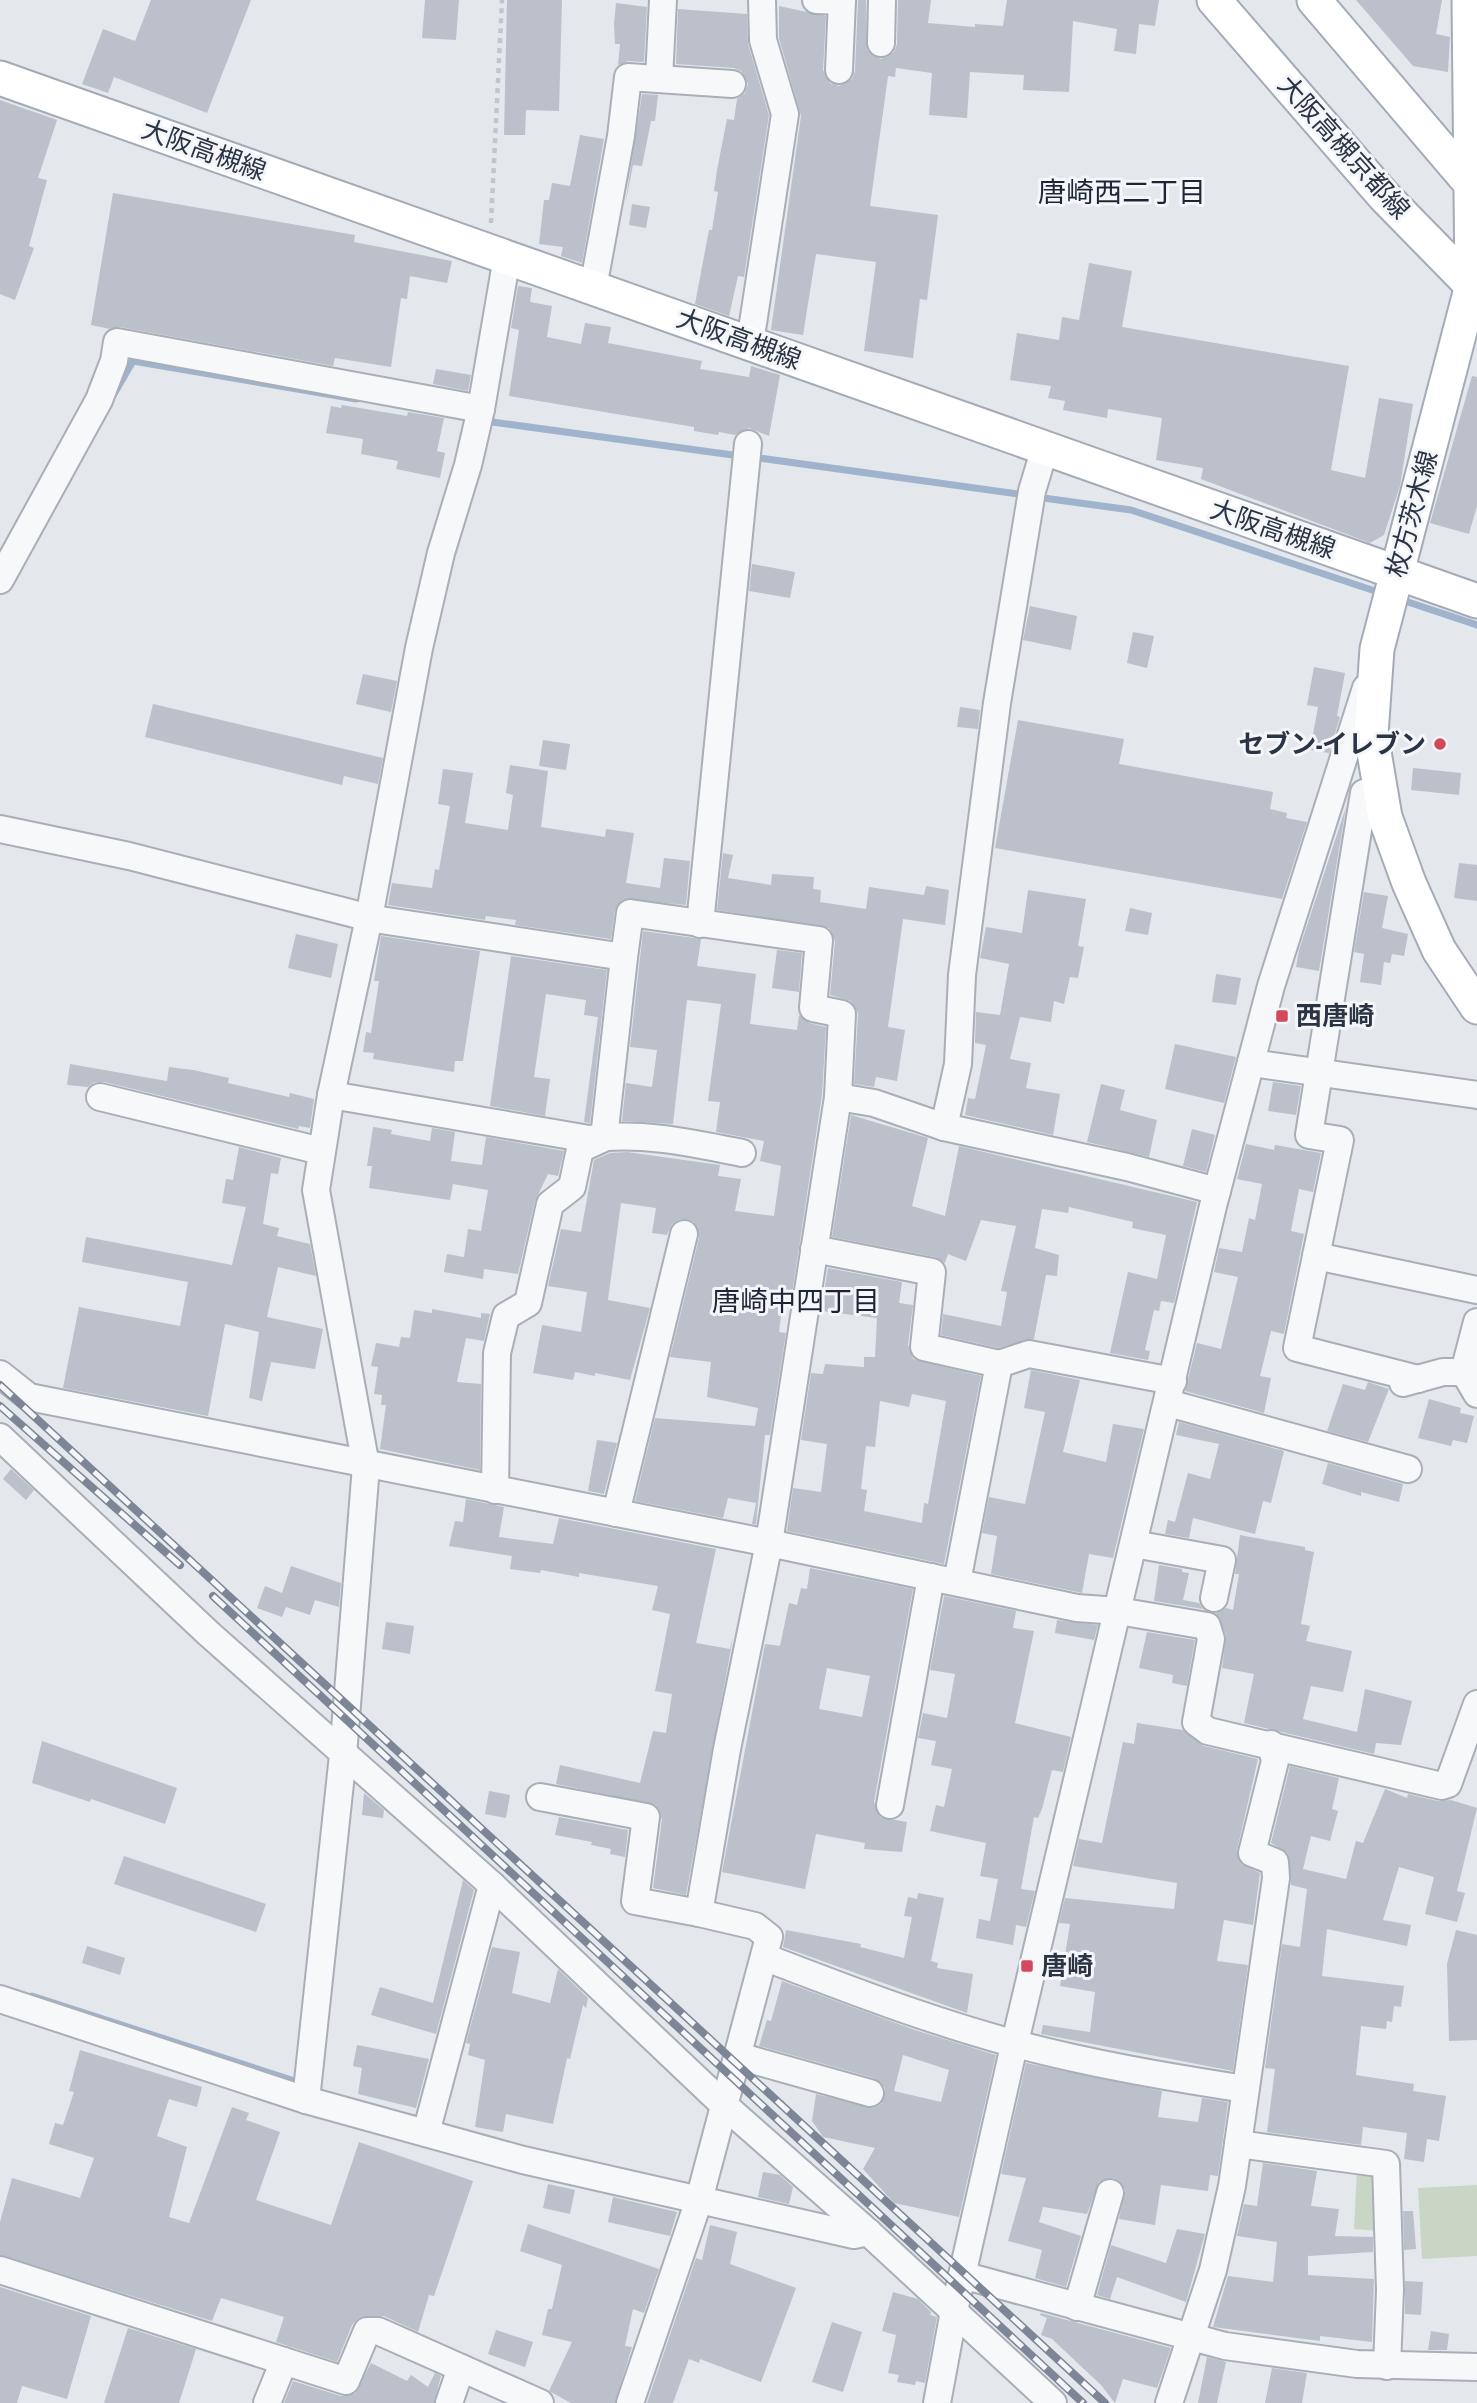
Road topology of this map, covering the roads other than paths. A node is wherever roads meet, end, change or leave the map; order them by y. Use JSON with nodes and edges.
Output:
{"nodes":[{"id":1,"x":663,"y":0,"type":"edge"},
{"id":2,"x":761,"y":0,"type":"edge"},
{"id":3,"x":816,"y":0,"type":"edge"},
{"id":4,"x":842,"y":0,"type":"edge"},
{"id":5,"x":882,"y":0,"type":"edge"},
{"id":6,"x":1214,"y":0,"type":"edge"},
{"id":7,"x":1314,"y":0,"type":"edge"},
{"id":8,"x":1469,"y":0,"type":"edge"},
{"id":9,"x":881,"y":43,"type":"dead end"},
{"id":10,"x":839,"y":70,"type":"dead end"},
{"id":11,"x":0,"y":78,"type":"edge"},
{"id":12,"x":659,"y":79,"type":"junction"},
{"id":13,"x":732,"y":84,"type":"dead end"},
{"id":14,"x":1473,"y":187,"type":"edge"},
{"id":15,"x":498,"y":254,"type":"junction"},
{"id":16,"x":593,"y":288,"type":"junction"},
{"id":17,"x":1475,"y":288,"type":"edge"},
{"id":18,"x":750,"y":343,"type":"junction"},
{"id":19,"x":481,"y":409,"type":"junction"},
{"id":20,"x":747,"y":444,"type":"dead end"},
{"id":21,"x":1045,"y":448,"type":"junction"},
{"id":22,"x":1397,"y":572,"type":"junction"},
{"id":23,"x":0,"y":580,"type":"edge"},
{"id":24,"x":1477,"y":601,"type":"edge"},
{"id":25,"x":1373,"y":666,"type":"junction"},
{"id":26,"x":1336,"y":788,"type":"junction"},
{"id":27,"x":1373,"y":795,"type":"junction"},
{"id":28,"x":0,"y":829,"type":"edge"},
{"id":29,"x":369,"y":918,"type":"junction"},
{"id":30,"x":699,"y":924,"type":"junction"},
{"id":31,"x":625,"y":957,"type":"junction"},
{"id":32,"x":1477,"y":1007,"type":"edge"},
{"id":33,"x":1251,"y":1063,"type":"junction"},
{"id":34,"x":1320,"y":1073,"type":"junction"},
{"id":35,"x":331,"y":1095,"type":"junction"},
{"id":36,"x":1477,"y":1095,"type":"edge"},
{"id":37,"x":100,"y":1097,"type":"dead end"},
{"id":38,"x":838,"y":1097,"type":"junction"},
{"id":39,"x":944,"y":1127,"type":"junction"},
{"id":40,"x":604,"y":1136,"type":"junction"},
{"id":41,"x":321,"y":1151,"type":"junction"},
{"id":42,"x":743,"y":1153,"type":"dead end"},
{"id":43,"x":1217,"y":1191,"type":"junction"},
{"id":44,"x":684,"y":1234,"type":"dead end"},
{"id":45,"x":814,"y":1249,"type":"junction"},
{"id":46,"x":1316,"y":1256,"type":"junction"},
{"id":47,"x":1477,"y":1290,"type":"edge"},
{"id":48,"x":1477,"y":1322,"type":"edge"},
{"id":49,"x":999,"y":1364,"type":"junction"},
{"id":50,"x":0,"y":1374,"type":"edge"},
{"id":51,"x":1418,"y":1379,"type":"junction"},
{"id":52,"x":1470,"y":1383,"type":"edge"},
{"id":53,"x":1391,"y":1387,"type":"dead end"},
{"id":54,"x":1171,"y":1392,"type":"junction"},
{"id":55,"x":0,"y":1437,"type":"edge"},
{"id":56,"x":366,"y":1466,"type":"junction"},
{"id":57,"x":1408,"y":1469,"type":"dead end"},
{"id":58,"x":495,"y":1490,"type":"junction"},
{"id":59,"x":616,"y":1513,"type":"junction"},
{"id":60,"x":769,"y":1543,"type":"junction"},
{"id":61,"x":1134,"y":1544,"type":"junction"},
{"id":62,"x":931,"y":1577,"type":"junction"},
{"id":63,"x":957,"y":1582,"type":"junction"},
{"id":64,"x":1214,"y":1598,"type":"dead end"},
{"id":65,"x":1118,"y":1611,"type":"junction"},
{"id":66,"x":1477,"y":1704,"type":"edge"},
{"id":67,"x":1271,"y":1744,"type":"junction"},
{"id":68,"x":343,"y":1755,"type":"junction"},
{"id":69,"x":540,"y":1797,"type":"dead end"},
{"id":70,"x":890,"y":1805,"type":"dead end"},
{"id":71,"x":492,"y":1885,"type":"junction"},
{"id":72,"x":699,"y":1913,"type":"junction"},
{"id":73,"x":764,"y":1958,"type":"junction"},
{"id":74,"x":0,"y":1999,"type":"edge"},
{"id":75,"x":1014,"y":2043,"type":"junction"},
{"id":76,"x":738,"y":2056,"type":"junction"},
{"id":77,"x":1245,"y":2089,"type":"junction"},
{"id":78,"x":870,"y":2093,"type":"dead end"},
{"id":79,"x":306,"y":2100,"type":"junction"},
{"id":80,"x":724,"y":2105,"type":"junction"},
{"id":81,"x":425,"y":2133,"type":"junction"},
{"id":82,"x":1238,"y":2144,"type":"junction"},
{"id":83,"x":1110,"y":2193,"type":"dead end"},
{"id":84,"x":699,"y":2200,"type":"junction"},
{"id":85,"x":868,"y":2232,"type":"junction"},
{"id":86,"x":0,"y":2270,"type":"edge"},
{"id":87,"x":962,"y":2275,"type":"junction"},
{"id":88,"x":1077,"y":2307,"type":"junction"},
{"id":89,"x":954,"y":2311,"type":"junction"},
{"id":90,"x":1190,"y":2339,"type":"junction"},
{"id":91,"x":284,"y":2361,"type":"junction"},
{"id":92,"x":1387,"y":2366,"type":"junction"},
{"id":93,"x":1477,"y":2367,"type":"edge"},
{"id":94,"x":461,"y":2368,"type":"junction"},
{"id":95,"x":267,"y":2403,"type":"edge"},
{"id":96,"x":449,"y":2403,"type":"edge"},
{"id":97,"x":540,"y":2403,"type":"edge"},
{"id":98,"x":630,"y":2403,"type":"edge"},
{"id":99,"x":937,"y":2403,"type":"edge"},
{"id":100,"x":1053,"y":2403,"type":"edge"},
{"id":101,"x":1169,"y":2403,"type":"edge"}],
"edges":[{"from":1,"to":12,"type":"street"},
{"from":2,"to":18,"type":"street"},
{"from":3,"to":4,"type":"street"},
{"from":4,"to":10,"type":"street"},
{"from":5,"to":9,"type":"street"},
{"from":6,"to":17,"type":"main road","name":"大阪高槻京都線"},
{"from":7,"to":14,"type":"main road"},
{"from":8,"to":14,"type":"main road","name":"枚方茨木線"},
{"from":11,"to":15,"type":"main road","name":"大阪高槻線"},
{"from":12,"to":13,"type":"street"},
{"from":12,"to":16,"type":"street"},
{"from":14,"to":17,"type":"main road","name":"枚方茨木線"},
{"from":15,"to":16,"type":"main road","name":"大阪高槻線"},
{"from":15,"to":19,"type":"street"},
{"from":16,"to":18,"type":"main road","name":"大阪高槻線"},
{"from":17,"to":22,"type":"main road","name":"枚方茨木線"},
{"from":18,"to":21,"type":"main road","name":"大阪高槻線"},
{"from":19,"to":23,"type":"street"},
{"from":19,"to":29,"type":"street"},
{"from":20,"to":30,"type":"street"},
{"from":21,"to":22,"type":"main road","name":"大阪高槻線"},
{"from":21,"to":39,"type":"street"},
{"from":22,"to":24,"type":"main road","name":"大阪高槻線"},
{"from":22,"to":25,"type":"main road","name":"枚方茨木線"},
{"from":25,"to":26,"type":"street"},
{"from":25,"to":27,"type":"main road","name":"枚方茨木線"},
{"from":26,"to":27,"type":"street"},
{"from":26,"to":33,"type":"street"},
{"from":27,"to":32,"type":"main road","name":"枚方茨木線"},
{"from":27,"to":34,"type":"street"},
{"from":28,"to":29,"type":"street"},
{"from":29,"to":31,"type":"street"},
{"from":29,"to":35,"type":"street"},
{"from":30,"to":31,"type":"street"},
{"from":30,"to":38,"type":"street"},
{"from":31,"to":40,"type":"street"},
{"from":33,"to":34,"type":"street"},
{"from":33,"to":43,"type":"street"},
{"from":34,"to":36,"type":"street"},
{"from":34,"to":46,"type":"street"},
{"from":35,"to":40,"type":"street"},
{"from":35,"to":41,"type":"street"},
{"from":37,"to":41,"type":"street"},
{"from":38,"to":39,"type":"street"},
{"from":38,"to":45,"type":"street"},
{"from":39,"to":43,"type":"street"},
{"from":40,"to":42,"type":"street"},
{"from":40,"to":58,"type":"street"},
{"from":41,"to":56,"type":"street"},
{"from":43,"to":54,"type":"street"},
{"from":44,"to":59,"type":"street"},
{"from":45,"to":49,"type":"street"},
{"from":45,"to":60,"type":"street"},
{"from":46,"to":47,"type":"street"},
{"from":46,"to":51,"type":"street"},
{"from":48,"to":52,"type":"street"},
{"from":49,"to":54,"type":"street"},
{"from":49,"to":63,"type":"street"},
{"from":50,"to":56,"type":"street"},
{"from":51,"to":52,"type":"street"},
{"from":51,"to":53,"type":"street"},
{"from":54,"to":57,"type":"street"},
{"from":54,"to":61,"type":"street"},
{"from":55,"to":68,"type":"street"},
{"from":56,"to":58,"type":"street"},
{"from":56,"to":68,"type":"street"},
{"from":58,"to":59,"type":"street"},
{"from":59,"to":60,"type":"street"},
{"from":60,"to":62,"type":"street"},
{"from":60,"to":72,"type":"street"},
{"from":61,"to":64,"type":"street"},
{"from":61,"to":65,"type":"street"},
{"from":62,"to":63,"type":"street"},
{"from":62,"to":70,"type":"street"},
{"from":63,"to":65,"type":"street"},
{"from":65,"to":67,"type":"street"},
{"from":65,"to":75,"type":"street"},
{"from":66,"to":67,"type":"street"},
{"from":67,"to":77,"type":"street"},
{"from":68,"to":71,"type":"street"},
{"from":68,"to":79,"type":"street"},
{"from":69,"to":72,"type":"street"},
{"from":71,"to":80,"type":"street"},
{"from":71,"to":81,"type":"street"},
{"from":72,"to":73,"type":"street"},
{"from":73,"to":75,"type":"street"},
{"from":73,"to":76,"type":"street"},
{"from":74,"to":79,"type":"street"},
{"from":75,"to":77,"type":"street"},
{"from":75,"to":87,"type":"street"},
{"from":76,"to":78,"type":"street"},
{"from":76,"to":80,"type":"street"},
{"from":77,"to":82,"type":"street"},
{"from":79,"to":81,"type":"street"},
{"from":80,"to":84,"type":"street"},
{"from":80,"to":85,"type":"street"},
{"from":81,"to":84,"type":"street"},
{"from":82,"to":90,"type":"street"},
{"from":82,"to":92,"type":"street"},
{"from":83,"to":88,"type":"street"},
{"from":84,"to":85,"type":"street"},
{"from":84,"to":98,"type":"street"},
{"from":85,"to":89,"type":"street"},
{"from":86,"to":91,"type":"street"},
{"from":87,"to":88,"type":"street"},
{"from":87,"to":89,"type":"street"},
{"from":88,"to":90,"type":"street"},
{"from":89,"to":99,"type":"street"},
{"from":89,"to":100,"type":"street"},
{"from":90,"to":92,"type":"street"},
{"from":90,"to":101,"type":"street"},
{"from":91,"to":94,"type":"street"},
{"from":91,"to":95,"type":"street"},
{"from":92,"to":93,"type":"street"},
{"from":94,"to":96,"type":"street"},
{"from":94,"to":97,"type":"street"}]}
